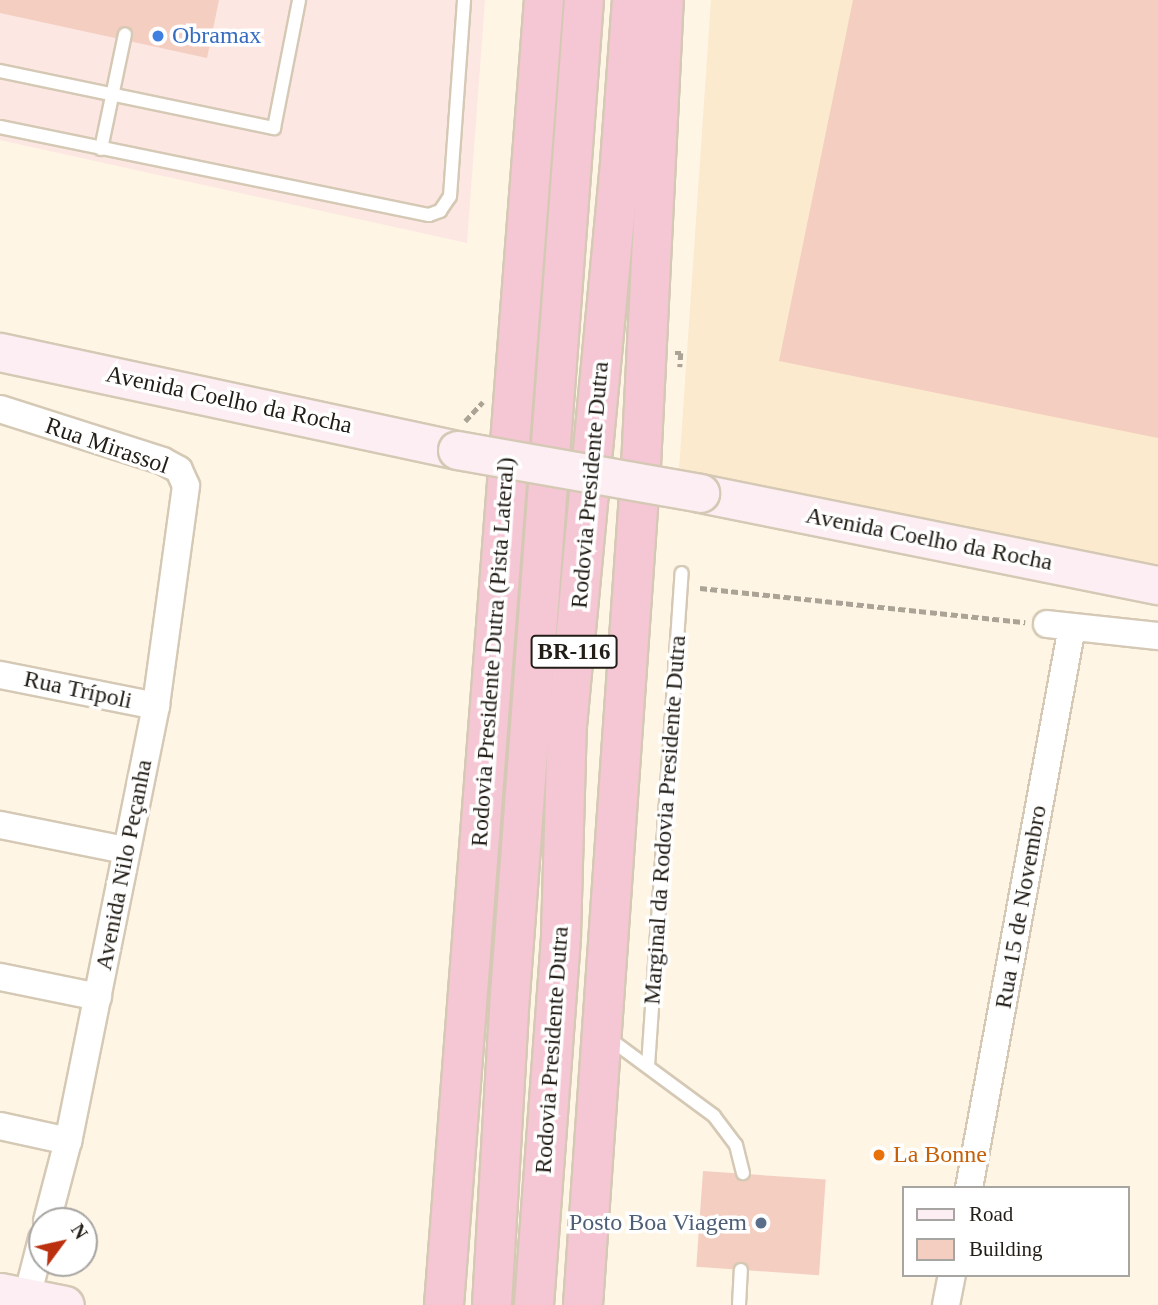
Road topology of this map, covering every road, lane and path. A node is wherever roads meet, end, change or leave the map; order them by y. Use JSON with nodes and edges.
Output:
{"nodes":[{"id":1,"x":299,"y":0,"type":"edge"},
{"id":2,"x":464,"y":0,"type":"edge"},
{"id":3,"x":544,"y":0,"type":"edge"},
{"id":4,"x":584,"y":0,"type":"edge"},
{"id":5,"x":632,"y":0,"type":"edge"},
{"id":6,"x":664,"y":0,"type":"edge"},
{"id":7,"x":125,"y":34,"type":"dead end"},
{"id":8,"x":0,"y":71,"type":"edge"},
{"id":9,"x":112,"y":94,"type":"junction"},
{"id":10,"x":0,"y":127,"type":"edge"},
{"id":11,"x":101,"y":149,"type":"junction"},
{"id":12,"x":0,"y":352,"type":"edge"},
{"id":13,"x":513,"y":392,"type":"junction"},
{"id":14,"x":0,"y":409,"type":"edge"},
{"id":15,"x":453,"y":449,"type":"junction"},
{"id":16,"x":186,"y":506,"type":"joint"},
{"id":17,"x":681,"y":579,"type":"joint"},
{"id":18,"x":1158,"y":585,"type":"edge"},
{"id":19,"x":1059,"y":625,"type":"junction"},
{"id":20,"x":1158,"y":636,"type":"edge"},
{"id":21,"x":0,"y":675,"type":"edge"},
{"id":22,"x":156,"y":706,"type":"junction"},
{"id":23,"x":0,"y":825,"type":"edge"},
{"id":24,"x":125,"y":850,"type":"junction"},
{"id":25,"x":0,"y":977,"type":"edge"},
{"id":26,"x":98,"y":997,"type":"junction"},
{"id":27,"x":601,"y":1032,"type":"junction"},
{"id":28,"x":648,"y":1066,"type":"junction"},
{"id":29,"x":0,"y":1126,"type":"edge"},
{"id":30,"x":68,"y":1141,"type":"junction"},
{"id":31,"x":743,"y":1174,"type":"dead end"},
{"id":32,"x":969,"y":1186,"type":"edge"},
{"id":33,"x":51,"y":1207,"type":"edge"},
{"id":34,"x":447,"y":1261,"type":"junction"},
{"id":35,"x":741,"y":1270,"type":"dead end"},
{"id":36,"x":28,"y":1272,"type":"edge"},
{"id":37,"x":952,"y":1277,"type":"edge"},
{"id":38,"x":17,"y":1298,"type":"edge"},
{"id":39,"x":65,"y":1305,"type":"edge"},
{"id":40,"x":432,"y":1305,"type":"edge"},
{"id":41,"x":444,"y":1305,"type":"edge"},
{"id":42,"x":492,"y":1305,"type":"edge"},
{"id":43,"x":534,"y":1305,"type":"edge"},
{"id":44,"x":583,"y":1305,"type":"edge"},
{"id":45,"x":739,"y":1305,"type":"edge"},
{"id":46,"x":946,"y":1305,"type":"edge"}],
"edges":[{"from":1,"to":9,"type":"lane"},
{"from":2,"to":11,"type":"lane"},
{"from":3,"to":13,"type":"highway","name":"Rodovia Presidente Dutra (Pista Lateral)","number":"BR-116"},
{"from":4,"to":42,"type":"highway","name":"Rodovia Presidente Dutra","number":"BR-116"},
{"from":5,"to":43,"type":"highway","name":"Rodovia Presidente Dutra","number":"BR-116"},
{"from":6,"to":27,"type":"highway","number":"BR-116"},
{"from":7,"to":9,"type":"lane"},
{"from":8,"to":9,"type":"lane"},
{"from":9,"to":11,"type":"lane"},
{"from":10,"to":11,"type":"lane"},
{"from":12,"to":15,"type":"main road","name":"Avenida Coelho da Rocha"},
{"from":13,"to":15,"type":"path"},
{"from":13,"to":34,"type":"highway","name":"Rodovia Presidente Dutra (Pista Lateral)","number":"BR-116"},
{"from":14,"to":16,"type":"street","name":"Rua Mirassol"},
{"from":15,"to":18,"type":"main road","name":"Avenida Coelho da Rocha","bridge":true},
{"from":16,"to":22,"type":"street","name":"Avenida Nilo Peçanha"},
{"from":17,"to":19,"type":"path"},
{"from":17,"to":28,"type":"lane","name":"Marginal da Rodovia Presidente Dutra"},
{"from":19,"to":20,"type":"street"},
{"from":19,"to":32,"type":"street","name":"Rua 15 de Novembro"},
{"from":21,"to":22,"type":"street","name":"Rua Trípoli"},
{"from":22,"to":24,"type":"street","name":"Avenida Nilo Peçanha"},
{"from":23,"to":24,"type":"street"},
{"from":24,"to":26,"type":"street","name":"Avenida Nilo Peçanha"},
{"from":25,"to":26,"type":"street"},
{"from":26,"to":30,"type":"street","name":"Avenida Nilo Peçanha"},
{"from":27,"to":28,"type":"lane"},
{"from":27,"to":44,"type":"highway","number":"BR-116"},
{"from":28,"to":31,"type":"lane"},
{"from":29,"to":30,"type":"street"},
{"from":30,"to":33,"type":"street","name":"Avenida Nilo Peçanha"},
{"from":34,"to":40,"type":"main road"},
{"from":34,"to":41,"type":"highway","name":"Rodovia Presidente Dutra (Pista Lateral)","number":"BR-116"},
{"from":35,"to":45,"type":"lane"},
{"from":36,"to":38,"type":"street"},
{"from":37,"to":46,"type":"street"},
{"from":38,"to":39,"type":"main road"}]}
